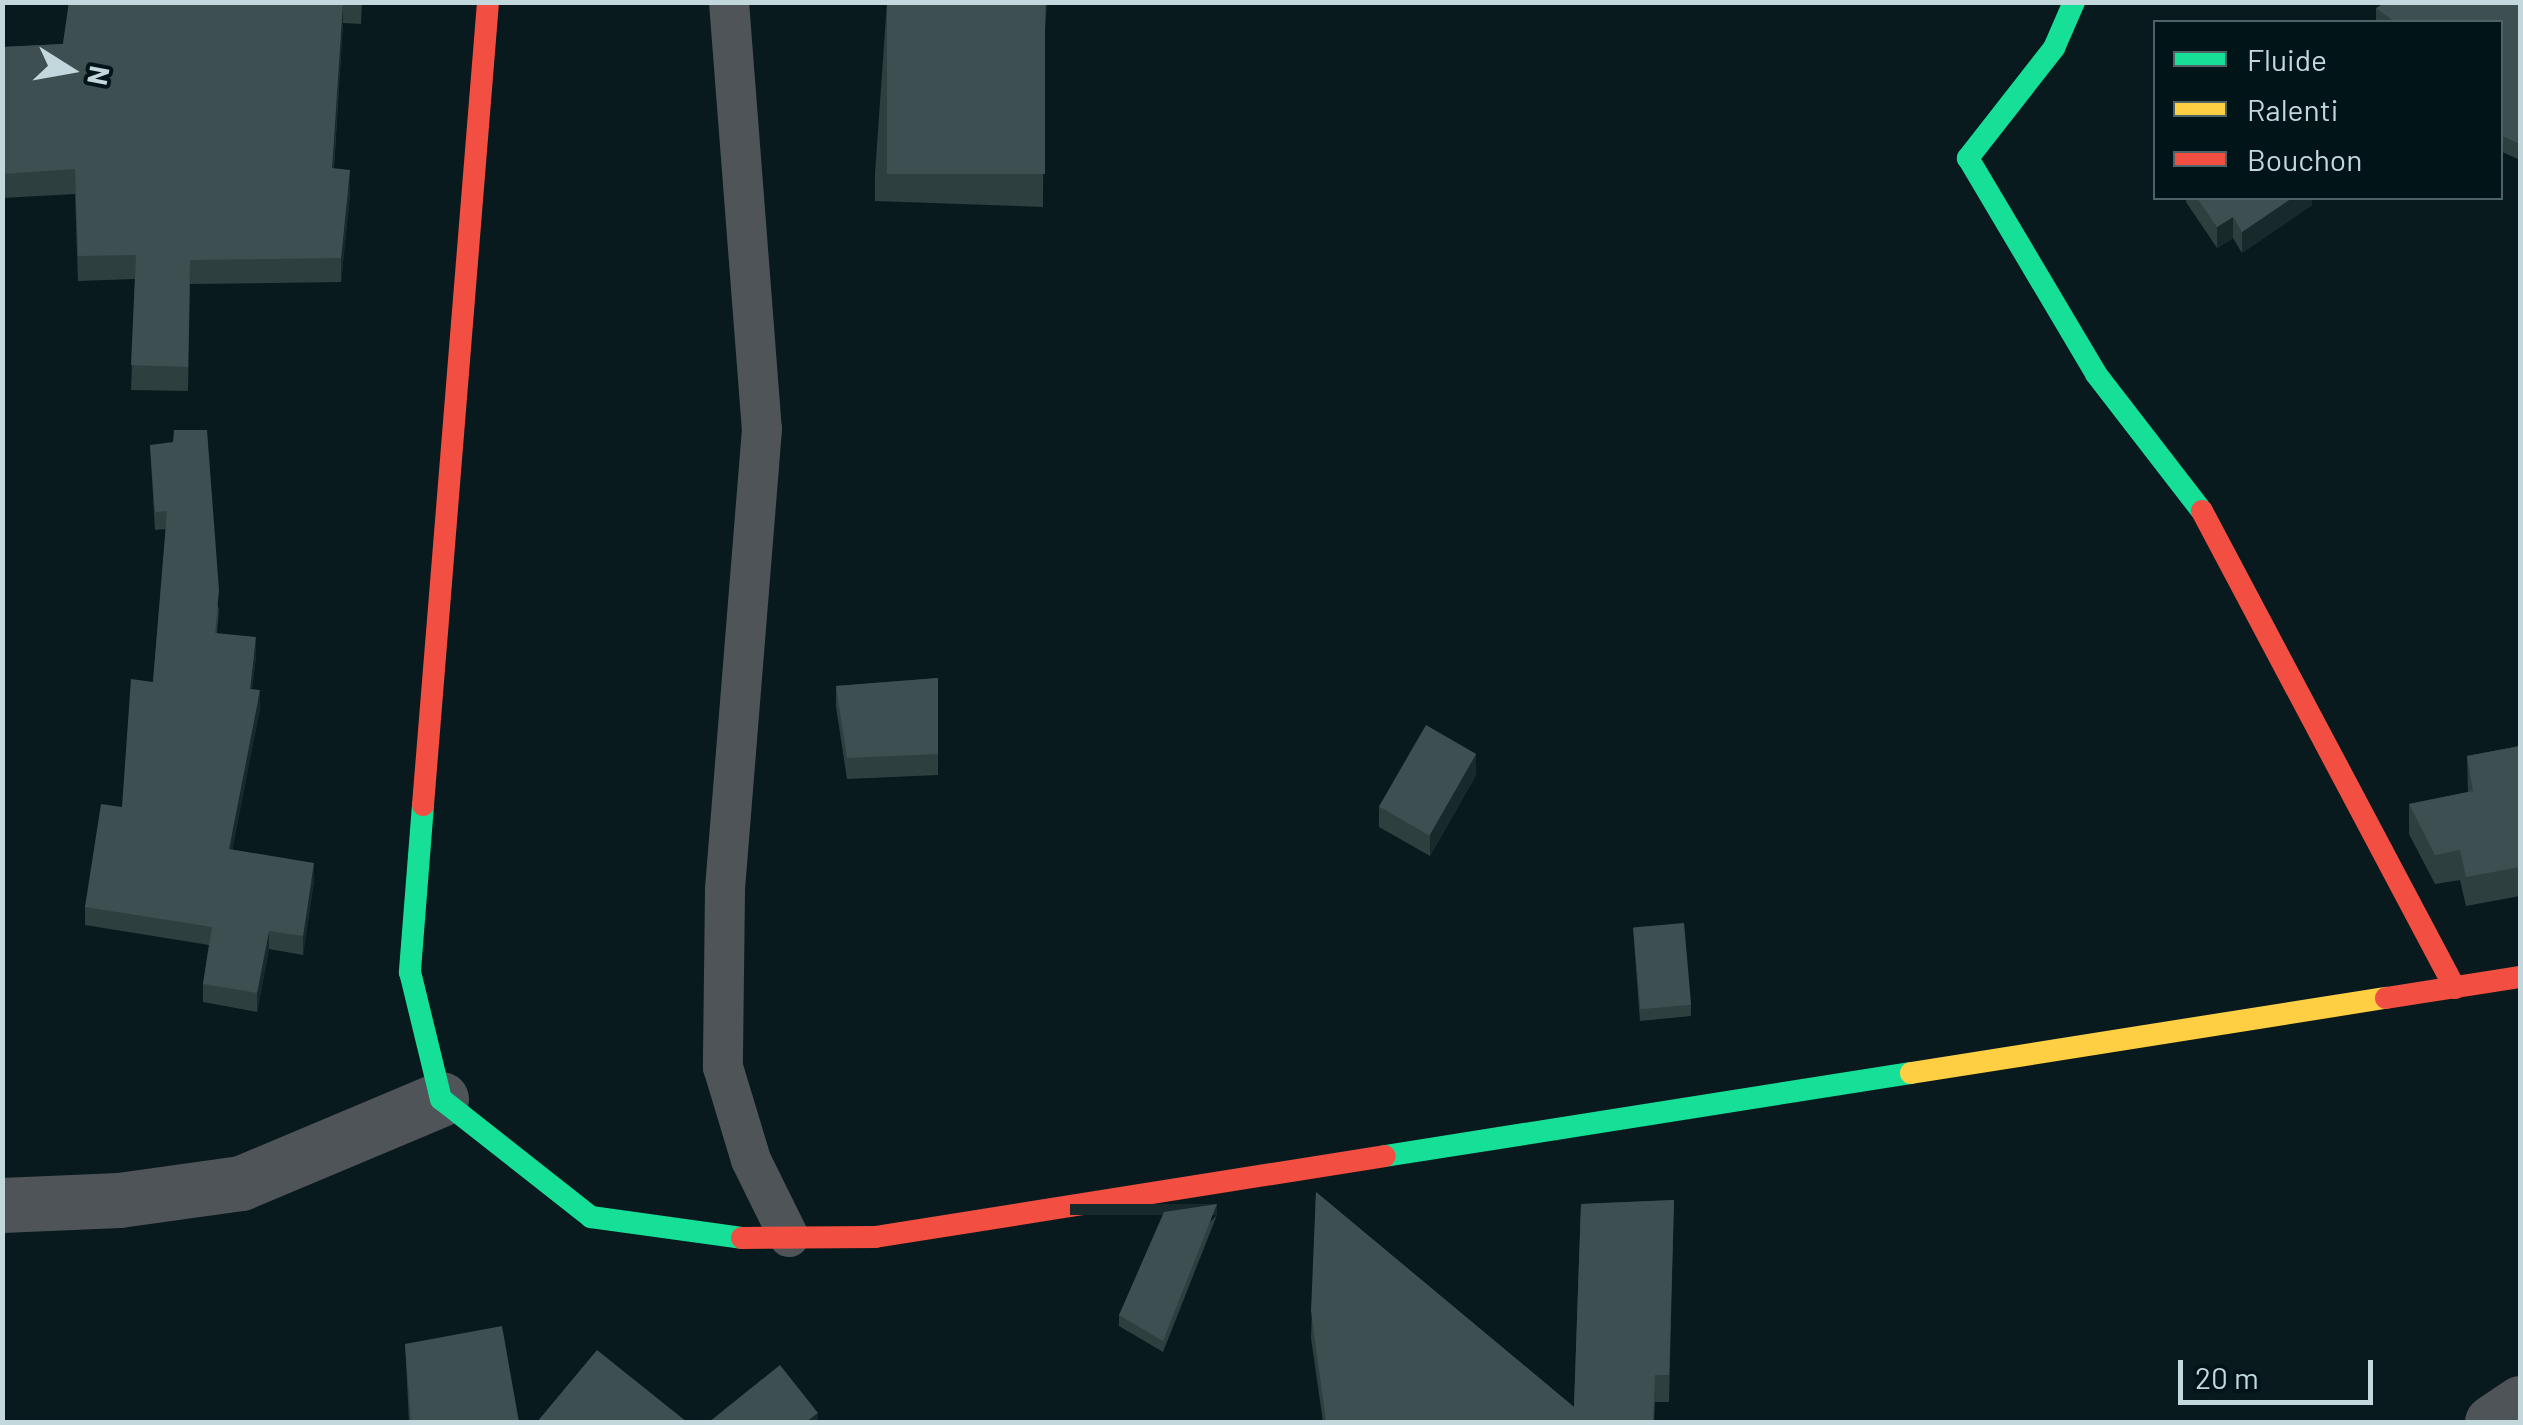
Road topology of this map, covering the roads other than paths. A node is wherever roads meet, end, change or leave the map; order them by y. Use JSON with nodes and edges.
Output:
{"nodes":[{"id":1,"x":488,"y":2,"type":"edge"},
{"id":2,"x":730,"y":2,"type":"edge"},
{"id":3,"x":2074,"y":2,"type":"edge"},
{"id":4,"x":2520,"y":977,"type":"edge"},
{"id":5,"x":2455,"y":988,"type":"junction"},
{"id":6,"x":441,"y":1099,"type":"junction"},
{"id":7,"x":2,"y":1205,"type":"edge"},
{"id":8,"x":789,"y":1237,"type":"junction"},
{"id":9,"x":2520,"y":1404,"type":"edge"},
{"id":10,"x":2492,"y":1422,"type":"edge"}],
"edges":[{"from":1,"to":6,"type":"main road"},
{"from":2,"to":8,"type":"lane"},
{"from":3,"to":5,"type":"main road"},
{"from":4,"to":5,"type":"main road"},
{"from":5,"to":8,"type":"main road"},
{"from":6,"to":7,"type":"street"},
{"from":6,"to":8,"type":"main road"},
{"from":9,"to":10,"type":"street"}]}
